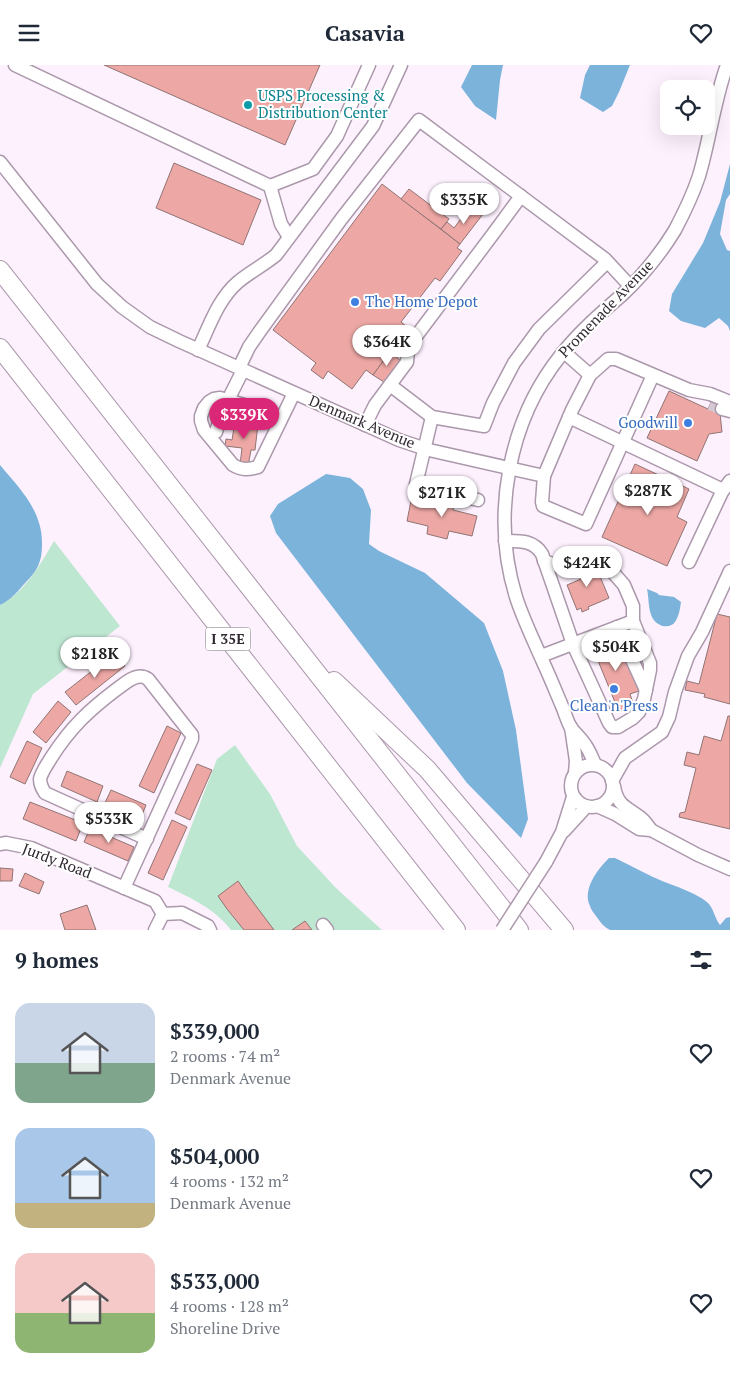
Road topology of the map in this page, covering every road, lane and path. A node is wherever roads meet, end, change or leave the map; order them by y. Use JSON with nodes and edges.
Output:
{"nodes":[{"id":1,"x":15,"y":65,"type":"edge"},
{"id":2,"x":369,"y":65,"type":"edge"},
{"id":3,"x":401,"y":65,"type":"edge"},
{"id":4,"x":728,"y":67,"type":"edge"},
{"id":5,"x":0,"y":162,"type":"edge"},
{"id":6,"x":270,"y":186,"type":"junction"},
{"id":7,"x":521,"y":195,"type":"junction"},
{"id":8,"x":289,"y":237,"type":"junction"},
{"id":9,"x":608,"y":262,"type":"junction"},
{"id":10,"x":0,"y":270,"type":"edge"},
{"id":11,"x":630,"y":286,"type":"junction"},
{"id":12,"x":0,"y":348,"type":"edge"},
{"id":13,"x":198,"y":350,"type":"junction"},
{"id":14,"x":564,"y":352,"type":"junction"},
{"id":15,"x":241,"y":369,"type":"junction"},
{"id":16,"x":590,"y":375,"type":"junction"},
{"id":17,"x":653,"y":375,"type":"junction"},
{"id":18,"x":390,"y":385,"type":"junction"},
{"id":19,"x":294,"y":393,"type":"junction"},
{"id":20,"x":702,"y":393,"type":"junction"},
{"id":21,"x":228,"y":401,"type":"junction"},
{"id":22,"x":723,"y":407,"type":"edge"},
{"id":23,"x":432,"y":417,"type":"junction"},
{"id":24,"x":569,"y":417,"type":"junction"},
{"id":25,"x":280,"y":422,"type":"junction"},
{"id":26,"x":365,"y":425,"type":"junction"},
{"id":27,"x":216,"y":432,"type":"dead end"},
{"id":28,"x":623,"y":442,"type":"junction"},
{"id":29,"x":424,"y":449,"type":"junction"},
{"id":30,"x":509,"y":468,"type":"junction"},
{"id":31,"x":544,"y":476,"type":"junction"},
{"id":32,"x":726,"y":486,"type":"edge"},
{"id":33,"x":478,"y":499,"type":"dead end"},
{"id":34,"x":506,"y":541,"type":"junction"},
{"id":35,"x":544,"y":561,"type":"junction"},
{"id":36,"x":689,"y":562,"type":"dead end"},
{"id":37,"x":730,"y":571,"type":"edge"},
{"id":38,"x":633,"y":621,"type":"junction"},
{"id":39,"x":617,"y":627,"type":"junction"},
{"id":40,"x":292,"y":641,"type":"junction"},
{"id":41,"x":573,"y":644,"type":"junction"},
{"id":42,"x":541,"y":656,"type":"junction"},
{"id":43,"x":646,"y":690,"type":"junction"},
{"id":44,"x":571,"y":727,"type":"junction"},
{"id":45,"x":625,"y":758,"type":"junction"},
{"id":46,"x":597,"y":765,"type":"junction"},
{"id":47,"x":575,"y":773,"type":"junction"},
{"id":48,"x":613,"y":784,"type":"junction"},
{"id":49,"x":573,"y":797,"type":"junction"},
{"id":50,"x":591,"y":807,"type":"junction"},
{"id":51,"x":651,"y":831,"type":"junction"},
{"id":52,"x":562,"y":833,"type":"junction"},
{"id":53,"x":147,"y":839,"type":"junction"},
{"id":54,"x":449,"y":841,"type":"junction"},
{"id":55,"x":0,"y":844,"type":"edge"},
{"id":56,"x":730,"y":869,"type":"edge"},
{"id":57,"x":124,"y":888,"type":"junction"},
{"id":58,"x":163,"y":914,"type":"junction"},
{"id":59,"x":156,"y":930,"type":"edge"},
{"id":60,"x":210,"y":930,"type":"edge"},
{"id":61,"x":456,"y":930,"type":"edge"},
{"id":62,"x":502,"y":930,"type":"edge"},
{"id":63,"x":519,"y":930,"type":"edge"},
{"id":64,"x":530,"y":930,"type":"edge"},
{"id":65,"x":564,"y":930,"type":"edge"}],
"edges":[{"from":1,"to":6,"type":"street"},
{"from":2,"to":6,"type":"street"},
{"from":3,"to":8,"type":"street"},
{"from":4,"to":11,"type":"street","name":"Promenade Avenue"},
{"from":5,"to":13,"type":"street","name":"Denmark Avenue"},
{"from":6,"to":8,"type":"street"},
{"from":7,"to":9,"type":"street"},
{"from":7,"to":15,"type":"street"},
{"from":7,"to":18,"type":"street"},
{"from":8,"to":13,"type":"street"},
{"from":9,"to":11,"type":"street"},
{"from":9,"to":23,"type":"street"},
{"from":10,"to":40,"type":"highway"},
{"from":11,"to":14,"type":"street","name":"Promenade Avenue"},
{"from":12,"to":61,"type":"highway","number":"I 35E"},
{"from":13,"to":15,"type":"street","name":"Denmark Avenue"},
{"from":14,"to":16,"type":"street"},
{"from":14,"to":30,"type":"street","name":"Promenade Avenue"},
{"from":15,"to":19,"type":"street","name":"Denmark Avenue"},
{"from":15,"to":21,"type":"street"},
{"from":16,"to":17,"type":"street"},
{"from":16,"to":24,"type":"street"},
{"from":17,"to":20,"type":"street"},
{"from":17,"to":28,"type":"street"},
{"from":18,"to":23,"type":"street"},
{"from":18,"to":26,"type":"street"},
{"from":19,"to":25,"type":"street"},
{"from":19,"to":26,"type":"street","name":"Denmark Avenue"},
{"from":20,"to":22,"type":"street"},
{"from":20,"to":22,"type":"street"},
{"from":21,"to":25,"type":"street"},
{"from":21,"to":25,"type":"street"},
{"from":21,"to":27,"type":"street"},
{"from":23,"to":29,"type":"street"},
{"from":24,"to":28,"type":"street"},
{"from":24,"to":31,"type":"street"},
{"from":26,"to":29,"type":"street","name":"Denmark Avenue"},
{"from":28,"to":31,"type":"street"},
{"from":28,"to":32,"type":"street"},
{"from":29,"to":30,"type":"street","name":"Denmark Avenue"},
{"from":29,"to":33,"type":"street"},
{"from":30,"to":31,"type":"street","name":"Denmark Avenue"},
{"from":30,"to":34,"type":"street"},
{"from":32,"to":36,"type":"street"},
{"from":34,"to":35,"type":"street"},
{"from":34,"to":42,"type":"street"},
{"from":35,"to":38,"type":"street"},
{"from":35,"to":41,"type":"street"},
{"from":37,"to":45,"type":"street"},
{"from":38,"to":39,"type":"street"},
{"from":38,"to":43,"type":"street"},
{"from":39,"to":41,"type":"street"},
{"from":39,"to":43,"type":"street"},
{"from":40,"to":54,"type":"highway"},
{"from":40,"to":65,"type":"highway"},
{"from":41,"to":42,"type":"street"},
{"from":41,"to":43,"type":"street"},
{"from":42,"to":44,"type":"street"},
{"from":44,"to":46,"type":"street"},
{"from":44,"to":47,"type":"street"},
{"from":45,"to":46,"type":"street"},
{"from":45,"to":48,"type":"street"},
{"from":46,"to":47,"type":"street"},
{"from":46,"to":48,"type":"street"},
{"from":47,"to":49,"type":"street"},
{"from":48,"to":50,"type":"street"},
{"from":48,"to":51,"type":"street"},
{"from":49,"to":50,"type":"street"},
{"from":49,"to":52,"type":"street"},
{"from":50,"to":51,"type":"street"},
{"from":50,"to":52,"type":"street"},
{"from":51,"to":56,"type":"street"},
{"from":52,"to":62,"type":"street","bridge":true},
{"from":53,"to":53,"type":"street"},
{"from":53,"to":57,"type":"street"},
{"from":54,"to":63,"type":"highway"},
{"from":54,"to":64,"type":"highway"},
{"from":55,"to":57,"type":"street","name":"Jurdy Road"},
{"from":57,"to":58,"type":"street","name":"Jurdy Road"},
{"from":58,"to":59,"type":"street"},
{"from":58,"to":60,"type":"street"}]}
